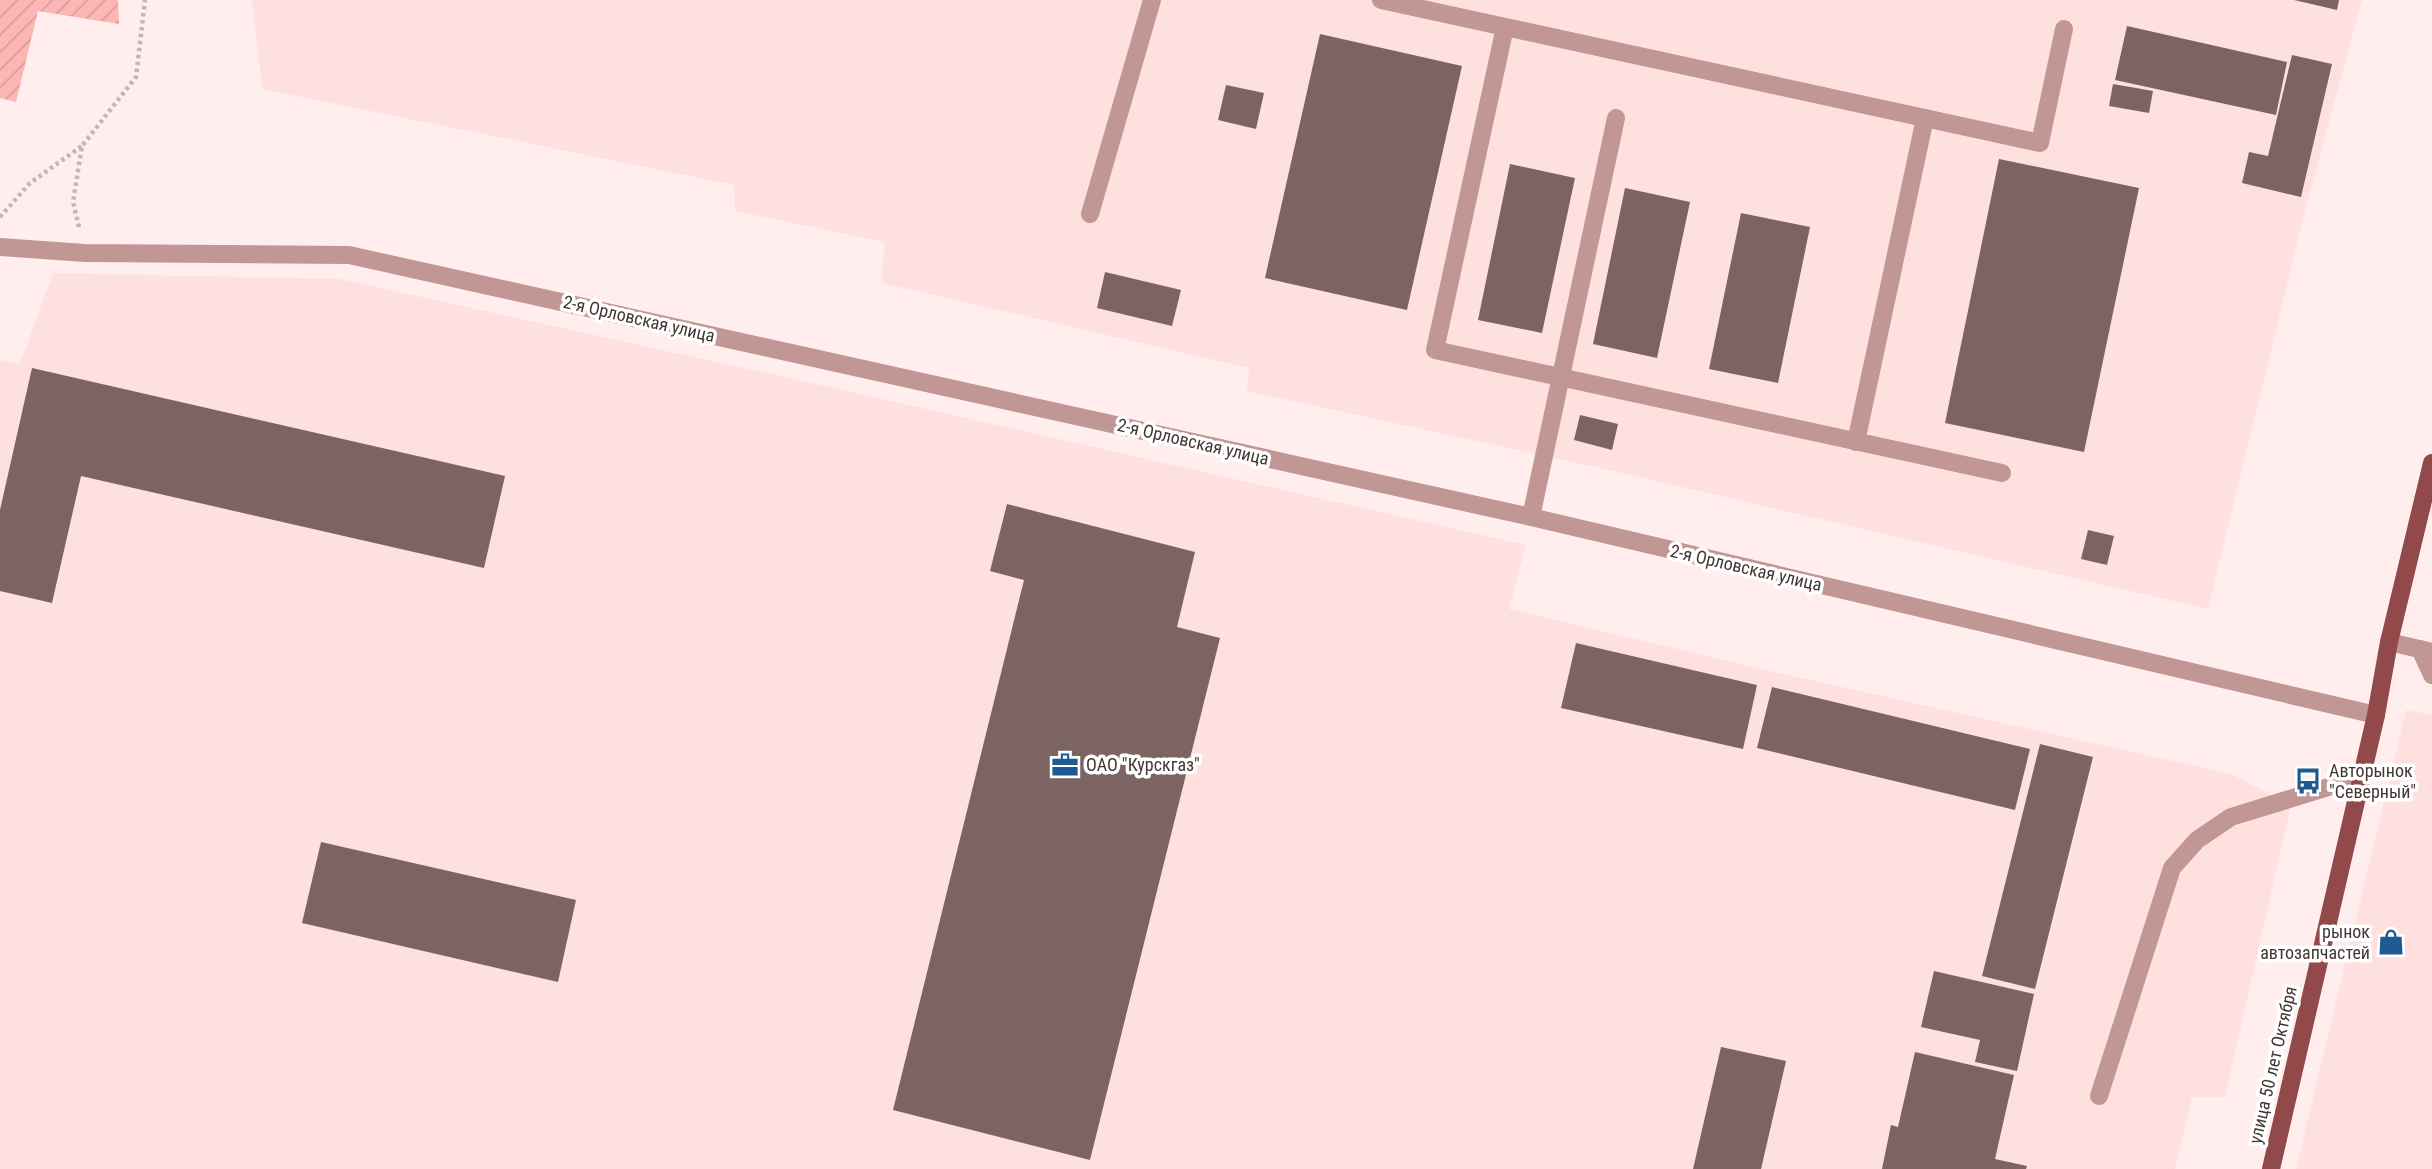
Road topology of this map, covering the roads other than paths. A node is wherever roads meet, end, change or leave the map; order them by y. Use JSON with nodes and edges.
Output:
{"nodes":[{"id":1,"x":1152,"y":0,"type":"edge"},
{"id":2,"x":1381,"y":0,"type":"edge"},
{"id":3,"x":1505,"y":27,"type":"junction"},
{"id":4,"x":2064,"y":29,"type":"dead end"},
{"id":5,"x":1616,"y":118,"type":"dead end"},
{"id":6,"x":1926,"y":118,"type":"junction"},
{"id":7,"x":1090,"y":214,"type":"dead end"},
{"id":8,"x":0,"y":247,"type":"edge"},
{"id":9,"x":1561,"y":378,"type":"junction"},
{"id":10,"x":1856,"y":442,"type":"junction"},
{"id":11,"x":2432,"y":463,"type":"edge"},
{"id":12,"x":2002,"y":473,"type":"dead end"},
{"id":13,"x":1531,"y":517,"type":"junction"},
{"id":14,"x":2389,"y":642,"type":"junction"},
{"id":15,"x":2426,"y":651,"type":"edge"},
{"id":16,"x":2432,"y":675,"type":"edge"},
{"id":17,"x":2376,"y":715,"type":"junction"},
{"id":18,"x":2361,"y":777,"type":"junction"},
{"id":19,"x":2099,"y":1096,"type":"dead end"},
{"id":20,"x":2271,"y":1169,"type":"edge"}],
"edges":[{"from":1,"to":7,"type":"street"},
{"from":2,"to":3,"type":"street"},
{"from":3,"to":6,"type":"street"},
{"from":3,"to":9,"type":"street"},
{"from":4,"to":6,"type":"street"},
{"from":5,"to":9,"type":"street"},
{"from":6,"to":10,"type":"street"},
{"from":8,"to":13,"type":"street","name":"2-я Орловская улица"},
{"from":9,"to":10,"type":"street"},
{"from":9,"to":13,"type":"street"},
{"from":10,"to":12,"type":"street"},
{"from":11,"to":14,"type":"main road","name":"улица 50 лет Октября"},
{"from":13,"to":17,"type":"street","name":"2-я Орловская улица"},
{"from":14,"to":15,"type":"street"},
{"from":14,"to":17,"type":"main road","name":"улица 50 лет Октября"},
{"from":15,"to":16,"type":"street"},
{"from":17,"to":18,"type":"main road","name":"улица 50 лет Октября"},
{"from":18,"to":19,"type":"street"},
{"from":18,"to":20,"type":"main road","name":"улица 50 лет Октября"}]}
